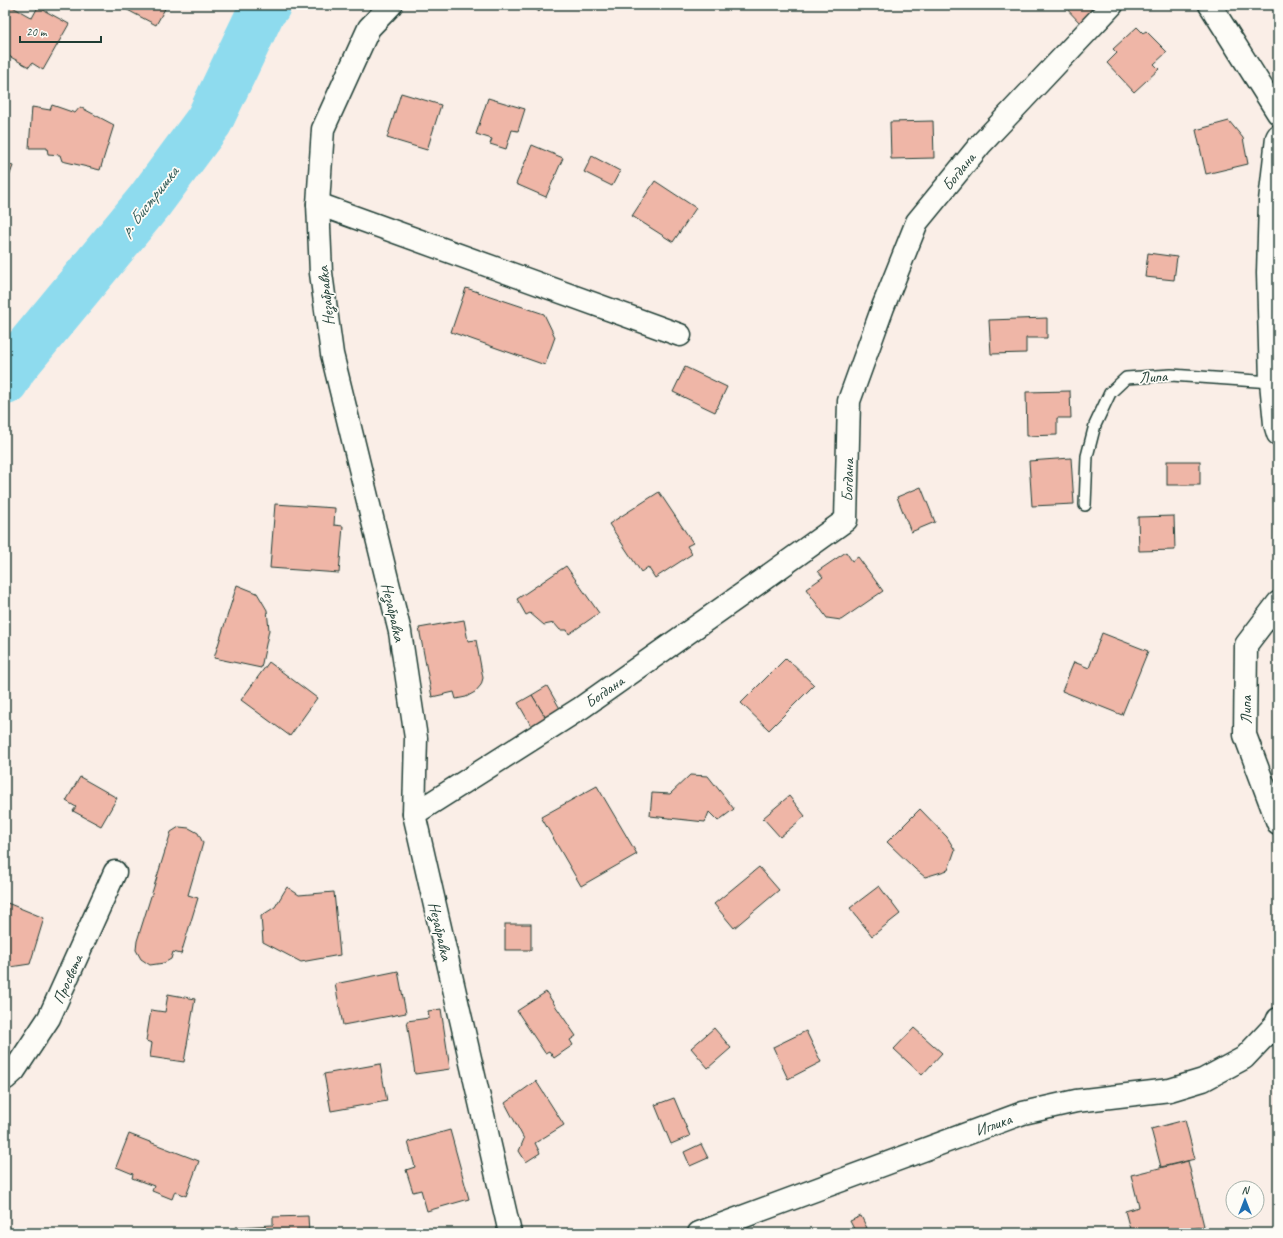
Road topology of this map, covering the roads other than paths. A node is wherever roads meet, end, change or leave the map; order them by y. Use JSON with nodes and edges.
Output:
{"nodes":[{"id":1,"x":391,"y":5,"type":"edge"},
{"id":2,"x":1112,"y":5,"type":"edge"},
{"id":3,"x":1210,"y":5,"type":"edge"},
{"id":4,"x":1278,"y":113,"type":"edge"},
{"id":5,"x":1278,"y":136,"type":"edge"},
{"id":6,"x":318,"y":204,"type":"junction"},
{"id":7,"x":680,"y":335,"type":"dead end"},
{"id":8,"x":1271,"y":382,"type":"junction"},
{"id":9,"x":1278,"y":434,"type":"edge"},
{"id":10,"x":1085,"y":505,"type":"dead end"},
{"id":11,"x":1278,"y":603,"type":"edge"},
{"id":12,"x":414,"y":814,"type":"junction"},
{"id":13,"x":1278,"y":823,"type":"edge"},
{"id":14,"x":115,"y":872,"type":"dead end"},
{"id":15,"x":1277,"y":1022,"type":"edge"},
{"id":16,"x":5,"y":1079,"type":"edge"},
{"id":17,"x":510,"y":1233,"type":"edge"},
{"id":18,"x":699,"y":1233,"type":"edge"}],
"edges":[{"from":1,"to":6,"type":"street","name":"Незабравка"},
{"from":2,"to":12,"type":"street","name":"Богдана"},
{"from":3,"to":4,"type":"street"},
{"from":5,"to":8,"type":"street"},
{"from":6,"to":7,"type":"street"},
{"from":6,"to":12,"type":"street","name":"Незабравка"},
{"from":8,"to":9,"type":"street"},
{"from":8,"to":10,"type":"lane","name":"Липа"},
{"from":11,"to":13,"type":"street","name":"Липа"},
{"from":12,"to":17,"type":"street","name":"Незабравка"},
{"from":14,"to":16,"type":"street","name":"Просвета"},
{"from":15,"to":18,"type":"street","name":"Иглика"}]}
